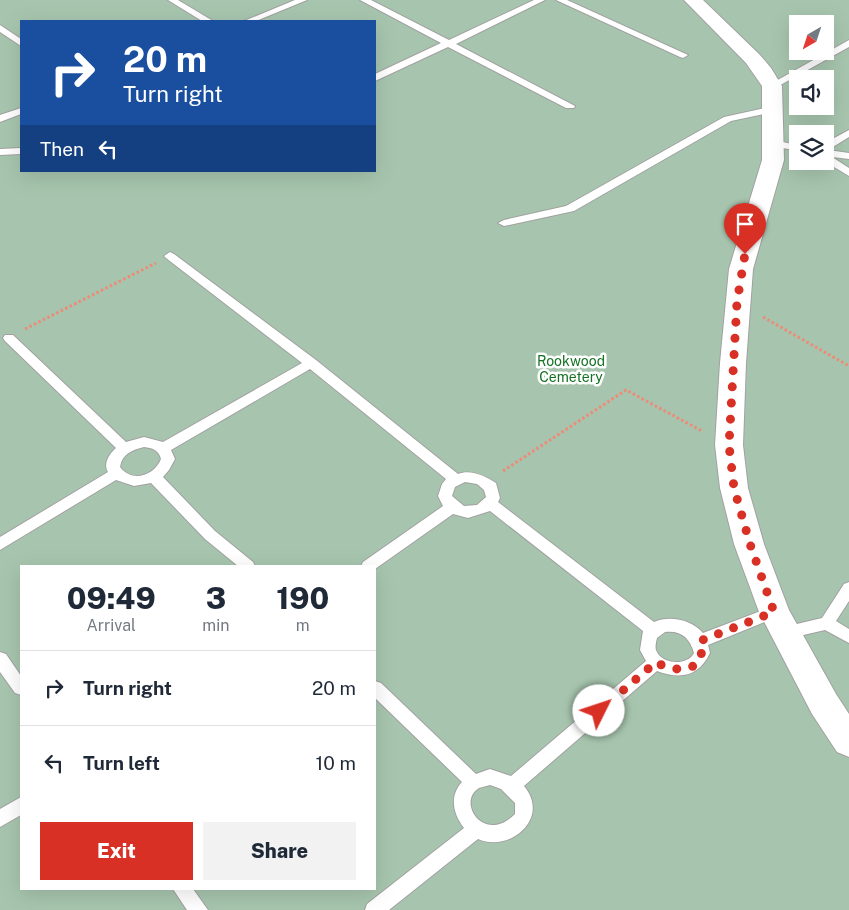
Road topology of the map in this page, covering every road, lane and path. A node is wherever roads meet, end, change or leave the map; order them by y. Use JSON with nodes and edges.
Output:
{"nodes":[{"id":1,"x":172,"y":0,"type":"edge"},
{"id":2,"x":303,"y":0,"type":"edge"},
{"id":3,"x":364,"y":0,"type":"edge"},
{"id":4,"x":541,"y":0,"type":"edge"},
{"id":5,"x":560,"y":0,"type":"edge"},
{"id":6,"x":693,"y":0,"type":"edge"},
{"id":7,"x":206,"y":20,"type":"edge"},
{"id":8,"x":252,"y":20,"type":"edge"},
{"id":9,"x":0,"y":28,"type":"edge"},
{"id":10,"x":20,"y":42,"type":"edge"},
{"id":11,"x":451,"y":43,"type":"junction"},
{"id":12,"x":849,"y":43,"type":"edge"},
{"id":13,"x":683,"y":55,"type":"dead end"},
{"id":14,"x":376,"y":78,"type":"edge"},
{"id":15,"x":772,"y":86,"type":"junction"},
{"id":16,"x":570,"y":106,"type":"dead end"},
{"id":17,"x":774,"y":109,"type":"junction"},
{"id":18,"x":20,"y":111,"type":"edge"},
{"id":19,"x":0,"y":119,"type":"edge"},
{"id":20,"x":849,"y":133,"type":"edge"},
{"id":21,"x":834,"y":142,"type":"edge"},
{"id":22,"x":785,"y":145,"type":"edge"},
{"id":23,"x":20,"y":151,"type":"edge"},
{"id":24,"x":0,"y":152,"type":"edge"},
{"id":25,"x":834,"y":154,"type":"edge"},
{"id":26,"x":849,"y":156,"type":"edge"},
{"id":27,"x":834,"y":164,"type":"edge"},
{"id":28,"x":849,"y":173,"type":"edge"},
{"id":29,"x":504,"y":223,"type":"dead end"},
{"id":30,"x":170,"y":256,"type":"joint"},
{"id":31,"x":737,"y":302,"type":"junction"},
{"id":32,"x":9,"y":338,"type":"joint"},
{"id":33,"x":311,"y":363,"type":"junction"},
{"id":34,"x":849,"y":366,"type":"edge"},
{"id":35,"x":729,"y":445,"type":"junction"},
{"id":36,"x":124,"y":448,"type":"junction"},
{"id":37,"x":163,"y":448,"type":"junction"},
{"id":38,"x":116,"y":474,"type":"junction"},
{"id":39,"x":154,"y":477,"type":"junction"},
{"id":40,"x":456,"y":480,"type":"junction"},
{"id":41,"x":486,"y":482,"type":"junction"},
{"id":42,"x":490,"y":504,"type":"junction"},
{"id":43,"x":452,"y":507,"type":"junction"},
{"id":44,"x":0,"y":544,"type":"edge"},
{"id":45,"x":247,"y":565,"type":"edge"},
{"id":46,"x":369,"y":565,"type":"edge"},
{"id":47,"x":849,"y":588,"type":"edge"},
{"id":48,"x":780,"y":623,"type":"junction"},
{"id":49,"x":827,"y":623,"type":"junction"},
{"id":50,"x":654,"y":630,"type":"junction"},
{"id":51,"x":849,"y":637,"type":"edge"},
{"id":52,"x":700,"y":641,"type":"junction"},
{"id":53,"x":0,"y":659,"type":"edge"},
{"id":54,"x":656,"y":662,"type":"junction"},
{"id":55,"x":20,"y":687,"type":"edge"},
{"id":56,"x":376,"y":689,"type":"edge"},
{"id":57,"x":849,"y":742,"type":"edge"},
{"id":58,"x":473,"y":782,"type":"junction"},
{"id":59,"x":513,"y":785,"type":"junction"},
{"id":60,"x":20,"y":806,"type":"edge"},
{"id":61,"x":0,"y":819,"type":"edge"},
{"id":62,"x":476,"y":829,"type":"junction"},
{"id":63,"x":183,"y":890,"type":"edge"},
{"id":64,"x":199,"y":910,"type":"edge"},
{"id":65,"x":374,"y":910,"type":"edge"}],
"edges":[{"from":1,"to":7,"type":"lane"},
{"from":2,"to":8,"type":"lane"},
{"from":3,"to":11,"type":"lane"},
{"from":4,"to":11,"type":"lane"},
{"from":5,"to":13,"type":"lane"},
{"from":6,"to":15,"type":"street"},
{"from":9,"to":10,"type":"lane"},
{"from":11,"to":14,"type":"lane"},
{"from":11,"to":16,"type":"lane"},
{"from":12,"to":15,"type":"lane"},
{"from":15,"to":17,"type":"street"},
{"from":17,"to":22,"type":"street"},
{"from":17,"to":29,"type":"lane"},
{"from":18,"to":19,"type":"lane"},
{"from":20,"to":21,"type":"lane"},
{"from":22,"to":31,"type":"street"},
{"from":23,"to":24,"type":"lane"},
{"from":25,"to":26,"type":"lane"},
{"from":27,"to":28,"type":"lane"},
{"from":30,"to":32,"type":"path"},
{"from":30,"to":33,"type":"lane"},
{"from":31,"to":34,"type":"path"},
{"from":31,"to":35,"type":"street"},
{"from":32,"to":36,"type":"lane"},
{"from":33,"to":37,"type":"lane"},
{"from":33,"to":40,"type":"lane"},
{"from":35,"to":41,"type":"path"},
{"from":35,"to":48,"type":"street"},
{"from":36,"to":37,"type":"lane"},
{"from":36,"to":38,"type":"lane"},
{"from":37,"to":39,"type":"lane"},
{"from":38,"to":39,"type":"lane"},
{"from":38,"to":44,"type":"lane"},
{"from":39,"to":45,"type":"lane"},
{"from":40,"to":41,"type":"lane"},
{"from":40,"to":43,"type":"lane"},
{"from":41,"to":42,"type":"lane"},
{"from":42,"to":43,"type":"lane"},
{"from":42,"to":50,"type":"lane"},
{"from":43,"to":46,"type":"lane"},
{"from":47,"to":49,"type":"lane"},
{"from":48,"to":49,"type":"lane"},
{"from":48,"to":52,"type":"lane"},
{"from":48,"to":57,"type":"street"},
{"from":49,"to":51,"type":"lane"},
{"from":50,"to":52,"type":"lane"},
{"from":50,"to":54,"type":"lane"},
{"from":52,"to":54,"type":"lane"},
{"from":53,"to":55,"type":"lane"},
{"from":54,"to":59,"type":"lane"},
{"from":56,"to":58,"type":"lane"},
{"from":58,"to":59,"type":"lane"},
{"from":58,"to":62,"type":"lane"},
{"from":59,"to":62,"type":"lane"},
{"from":60,"to":61,"type":"lane"},
{"from":62,"to":65,"type":"lane"},
{"from":63,"to":64,"type":"lane"}]}
